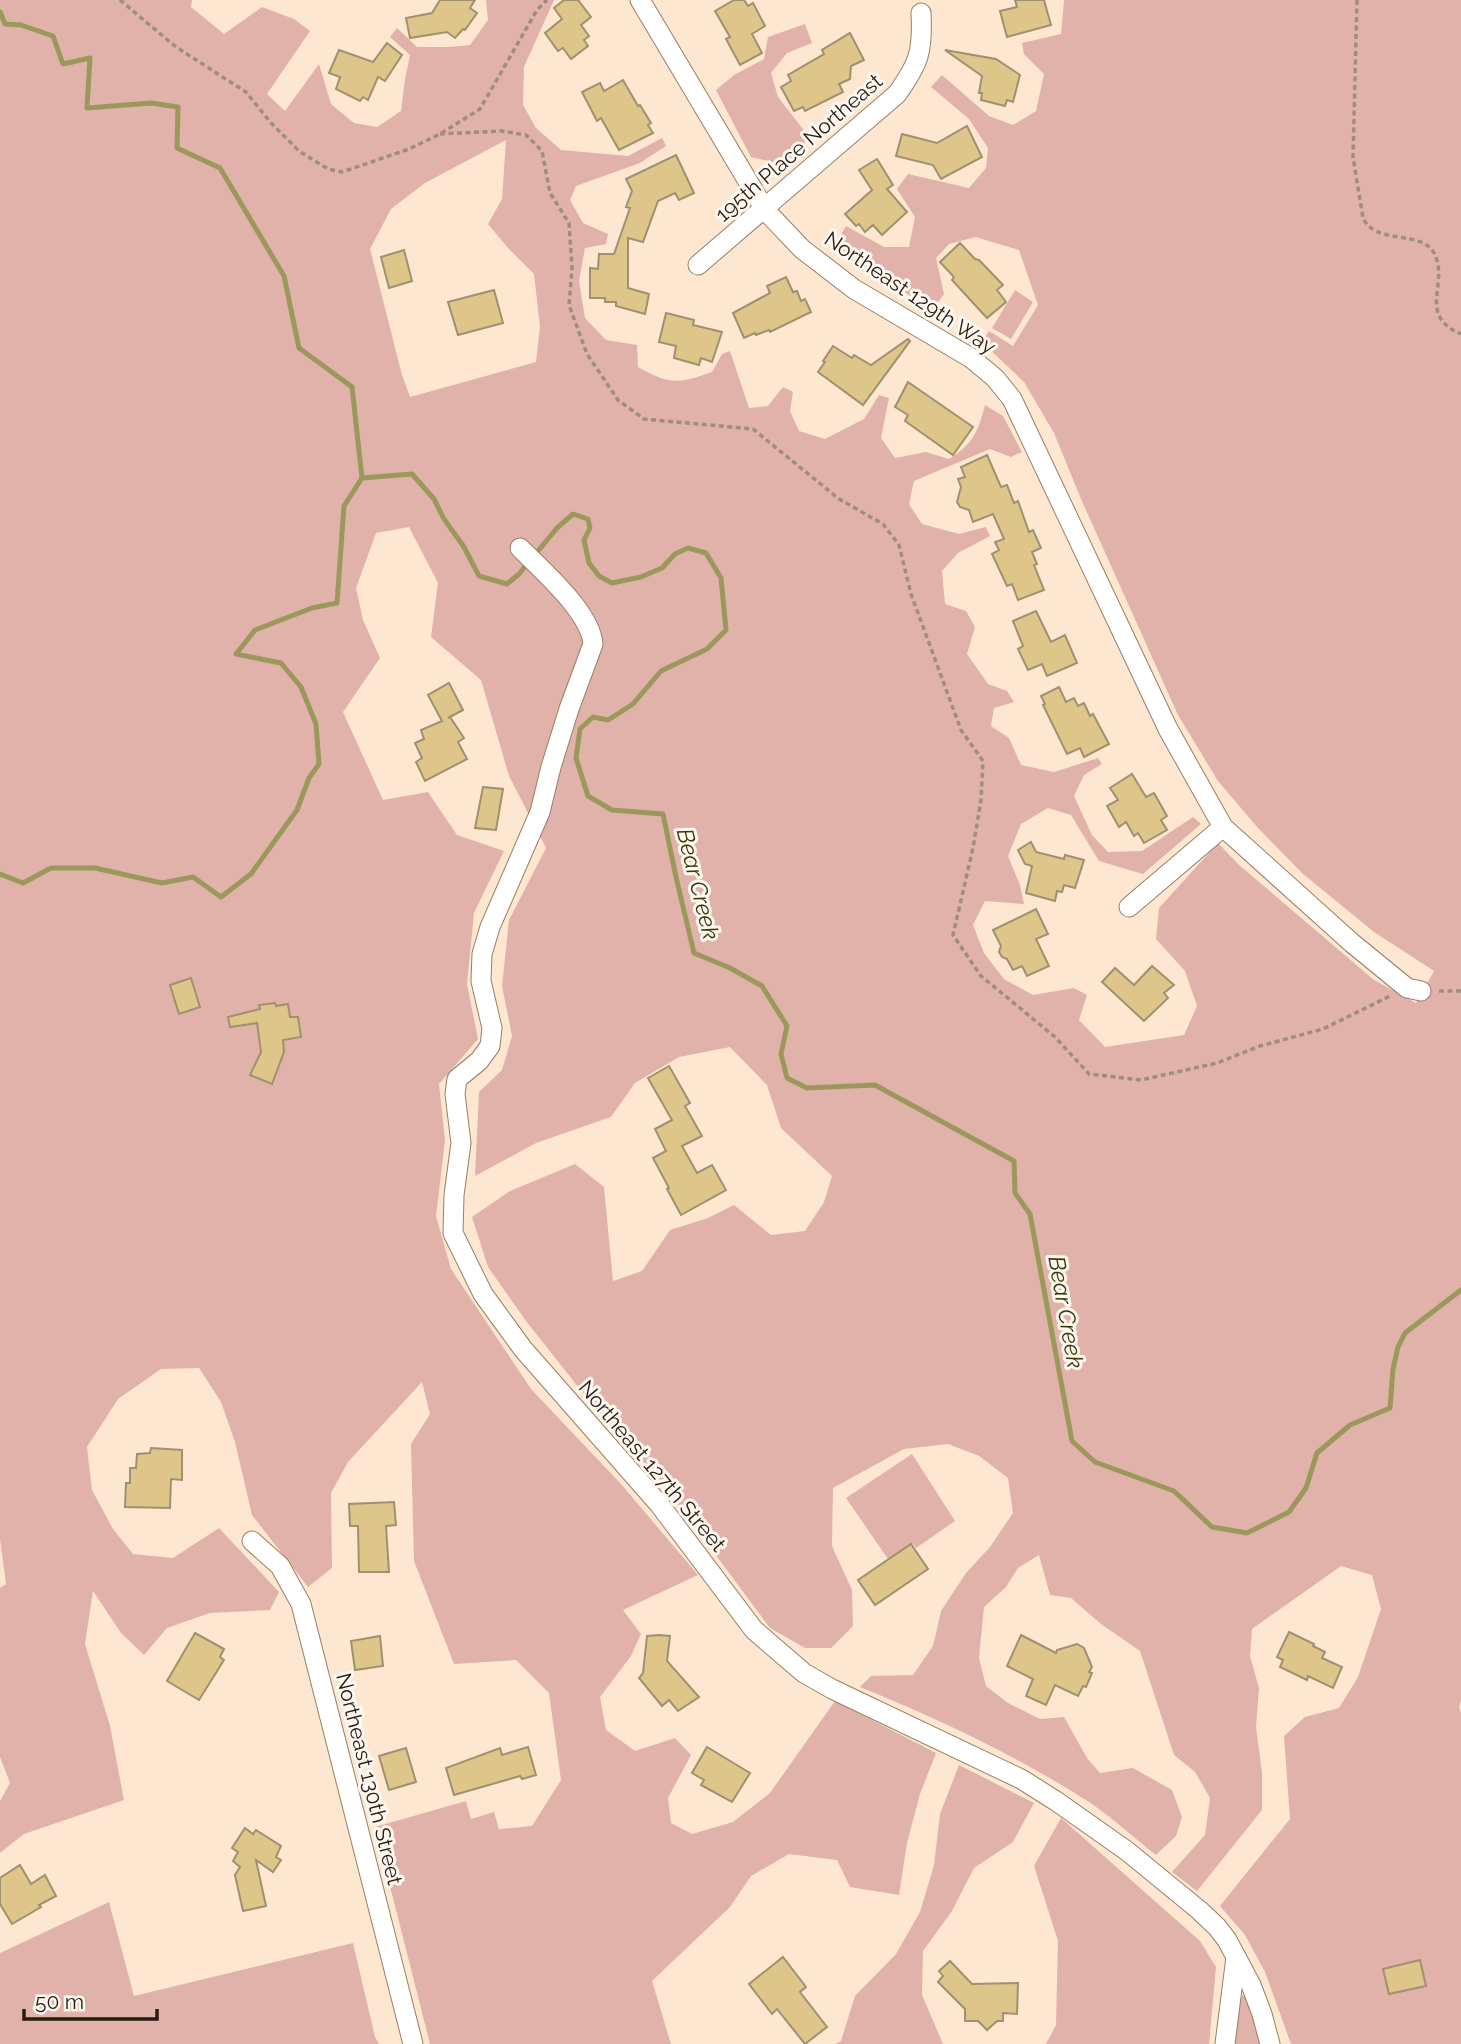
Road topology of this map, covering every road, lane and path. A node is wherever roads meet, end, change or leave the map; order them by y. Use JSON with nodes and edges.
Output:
{"nodes":[{"id":1,"x":120,"y":0,"type":"edge"},
{"id":2,"x":547,"y":0,"type":"edge"},
{"id":3,"x":640,"y":0,"type":"edge"},
{"id":4,"x":1357,"y":0,"type":"edge"},
{"id":5,"x":921,"y":13,"type":"dead end"},
{"id":6,"x":440,"y":134,"type":"junction"},
{"id":7,"x":765,"y":210,"type":"junction"},
{"id":8,"x":698,"y":265,"type":"dead end"},
{"id":9,"x":1461,"y":334,"type":"edge"},
{"id":10,"x":520,"y":548,"type":"dead end"},
{"id":11,"x":1223,"y":827,"type":"junction"},
{"id":12,"x":1129,"y":907,"type":"dead end"},
{"id":13,"x":1414,"y":989,"type":"junction"},
{"id":14,"x":1461,"y":991,"type":"edge"},
{"id":15,"x":252,"y":1541,"type":"dead end"},
{"id":16,"x":1236,"y":1957,"type":"junction"},
{"id":17,"x":413,"y":2044,"type":"edge"},
{"id":18,"x":1225,"y":2044,"type":"edge"},
{"id":19,"x":1270,"y":2044,"type":"edge"}],
"edges":[{"from":1,"to":6,"type":"path"},
{"from":2,"to":6,"type":"path"},
{"from":3,"to":7,"type":"street","name":"Northeast 129th Way"},
{"from":4,"to":9,"type":"path"},
{"from":5,"to":7,"type":"street","name":"195th Place Northeast"},
{"from":6,"to":13,"type":"path"},
{"from":7,"to":8,"type":"street","name":"195th Place Northeast"},
{"from":7,"to":11,"type":"street","name":"Northeast 129th Way"},
{"from":10,"to":16,"type":"street","name":"Northeast 127th Street"},
{"from":11,"to":12,"type":"street"},
{"from":11,"to":13,"type":"street","name":"Northeast 129th Way"},
{"from":13,"to":14,"type":"path"},
{"from":15,"to":17,"type":"street","name":"Northeast 130th Street"},
{"from":16,"to":18,"type":"street"},
{"from":16,"to":19,"type":"street","name":"Northeast 127th Street"}]}
